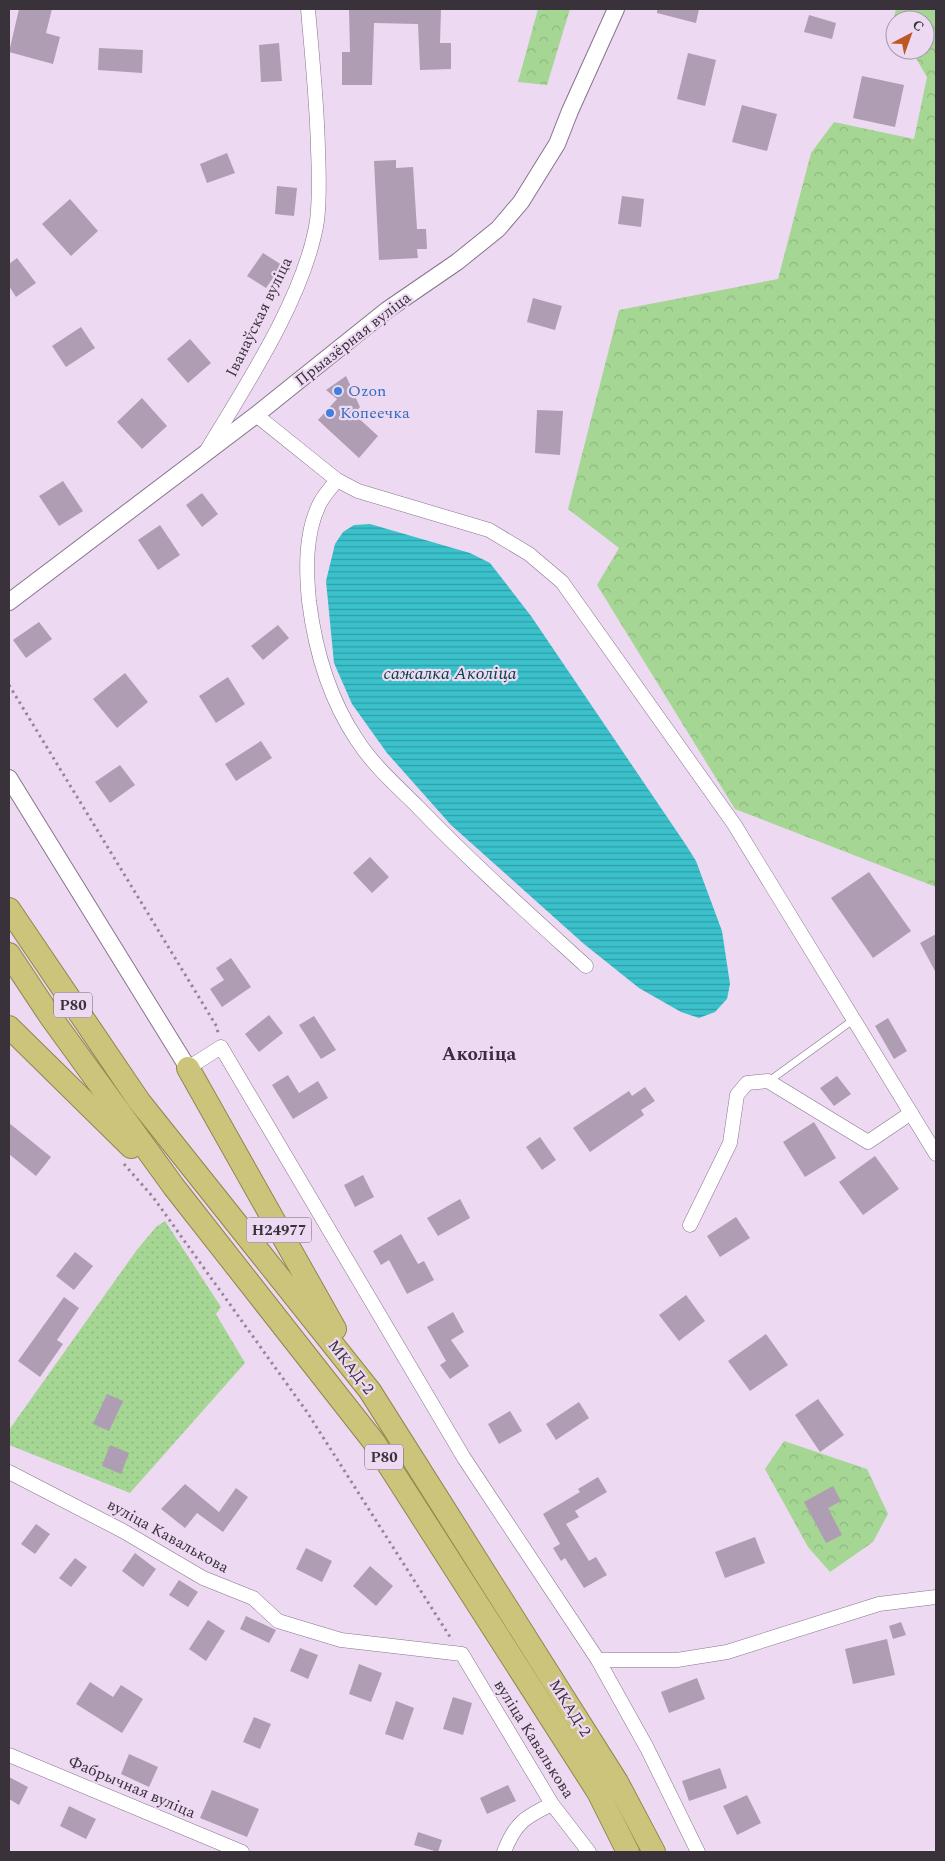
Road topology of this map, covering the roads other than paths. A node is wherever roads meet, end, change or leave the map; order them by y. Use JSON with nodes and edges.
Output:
{"nodes":[{"id":1,"x":308,"y":9,"type":"edge"},
{"id":2,"x":616,"y":9,"type":"edge"},
{"id":3,"x":256,"y":415,"type":"junction"},
{"id":4,"x":206,"y":453,"type":"junction"},
{"id":5,"x":337,"y":480,"type":"junction"},
{"id":6,"x":9,"y":602,"type":"edge"},
{"id":7,"x":9,"y":778,"type":"edge"},
{"id":8,"x":9,"y":908,"type":"edge"},
{"id":9,"x":9,"y":954,"type":"edge"},
{"id":10,"x":586,"y":966,"type":"dead end"},
{"id":11,"x":853,"y":1020,"type":"junction"},
{"id":12,"x":9,"y":1027,"type":"edge"},
{"id":13,"x":188,"y":1068,"type":"junction"},
{"id":14,"x":768,"y":1081,"type":"junction"},
{"id":15,"x":911,"y":1113,"type":"junction"},
{"id":16,"x":936,"y":1154,"type":"edge"},
{"id":17,"x":174,"y":1187,"type":"junction"},
{"id":18,"x":690,"y":1225,"type":"dead end"},
{"id":19,"x":370,"y":1391,"type":"junction"},
{"id":20,"x":9,"y":1472,"type":"edge"},
{"id":21,"x":936,"y":1597,"type":"edge"},
{"id":22,"x":598,"y":1660,"type":"junction"},
{"id":23,"x":9,"y":1755,"type":"edge"},
{"id":24,"x":552,"y":1804,"type":"junction"},
{"id":25,"x":242,"y":1852,"type":"edge"},
{"id":26,"x":504,"y":1852,"type":"edge"},
{"id":27,"x":589,"y":1852,"type":"edge"},
{"id":28,"x":628,"y":1852,"type":"edge"},
{"id":29,"x":654,"y":1852,"type":"edge"},
{"id":30,"x":698,"y":1852,"type":"edge"}],
"edges":[{"from":1,"to":4,"type":"street","name":"Іванаўская вуліца"},
{"from":2,"to":3,"type":"street","name":"Прыазёрная вуліца"},
{"from":3,"to":4,"type":"street","name":"Прыазёрная вуліца"},
{"from":3,"to":5,"type":"street"},
{"from":4,"to":6,"type":"street","name":"Прыазёрная вуліца"},
{"from":5,"to":10,"type":"street"},
{"from":5,"to":11,"type":"street"},
{"from":7,"to":13,"type":"street","number":"Н24977"},
{"from":8,"to":19,"type":"highway","name":"МКАД-2","number":"Р80"},
{"from":9,"to":17,"type":"highway","number":"Р80"},
{"from":11,"to":14,"type":"lane"},
{"from":11,"to":15,"type":"street"},
{"from":12,"to":17,"type":"highway"},
{"from":13,"to":19,"type":"highway","number":"Н24977"},
{"from":13,"to":22,"type":"street"},
{"from":14,"to":15,"type":"street"},
{"from":14,"to":18,"type":"street"},
{"from":15,"to":16,"type":"street"},
{"from":17,"to":28,"type":"highway","number":"Р80"},
{"from":19,"to":29,"type":"highway","name":"МКАД-2","number":"Р80"},
{"from":20,"to":24,"type":"street","name":"вуліца Кавалькова"},
{"from":21,"to":22,"type":"street"},
{"from":22,"to":30,"type":"street"},
{"from":23,"to":25,"type":"street","name":"Фабрычная вуліца"},
{"from":24,"to":26,"type":"street"},
{"from":24,"to":27,"type":"street","name":"вуліца Кавалькова"}]}
